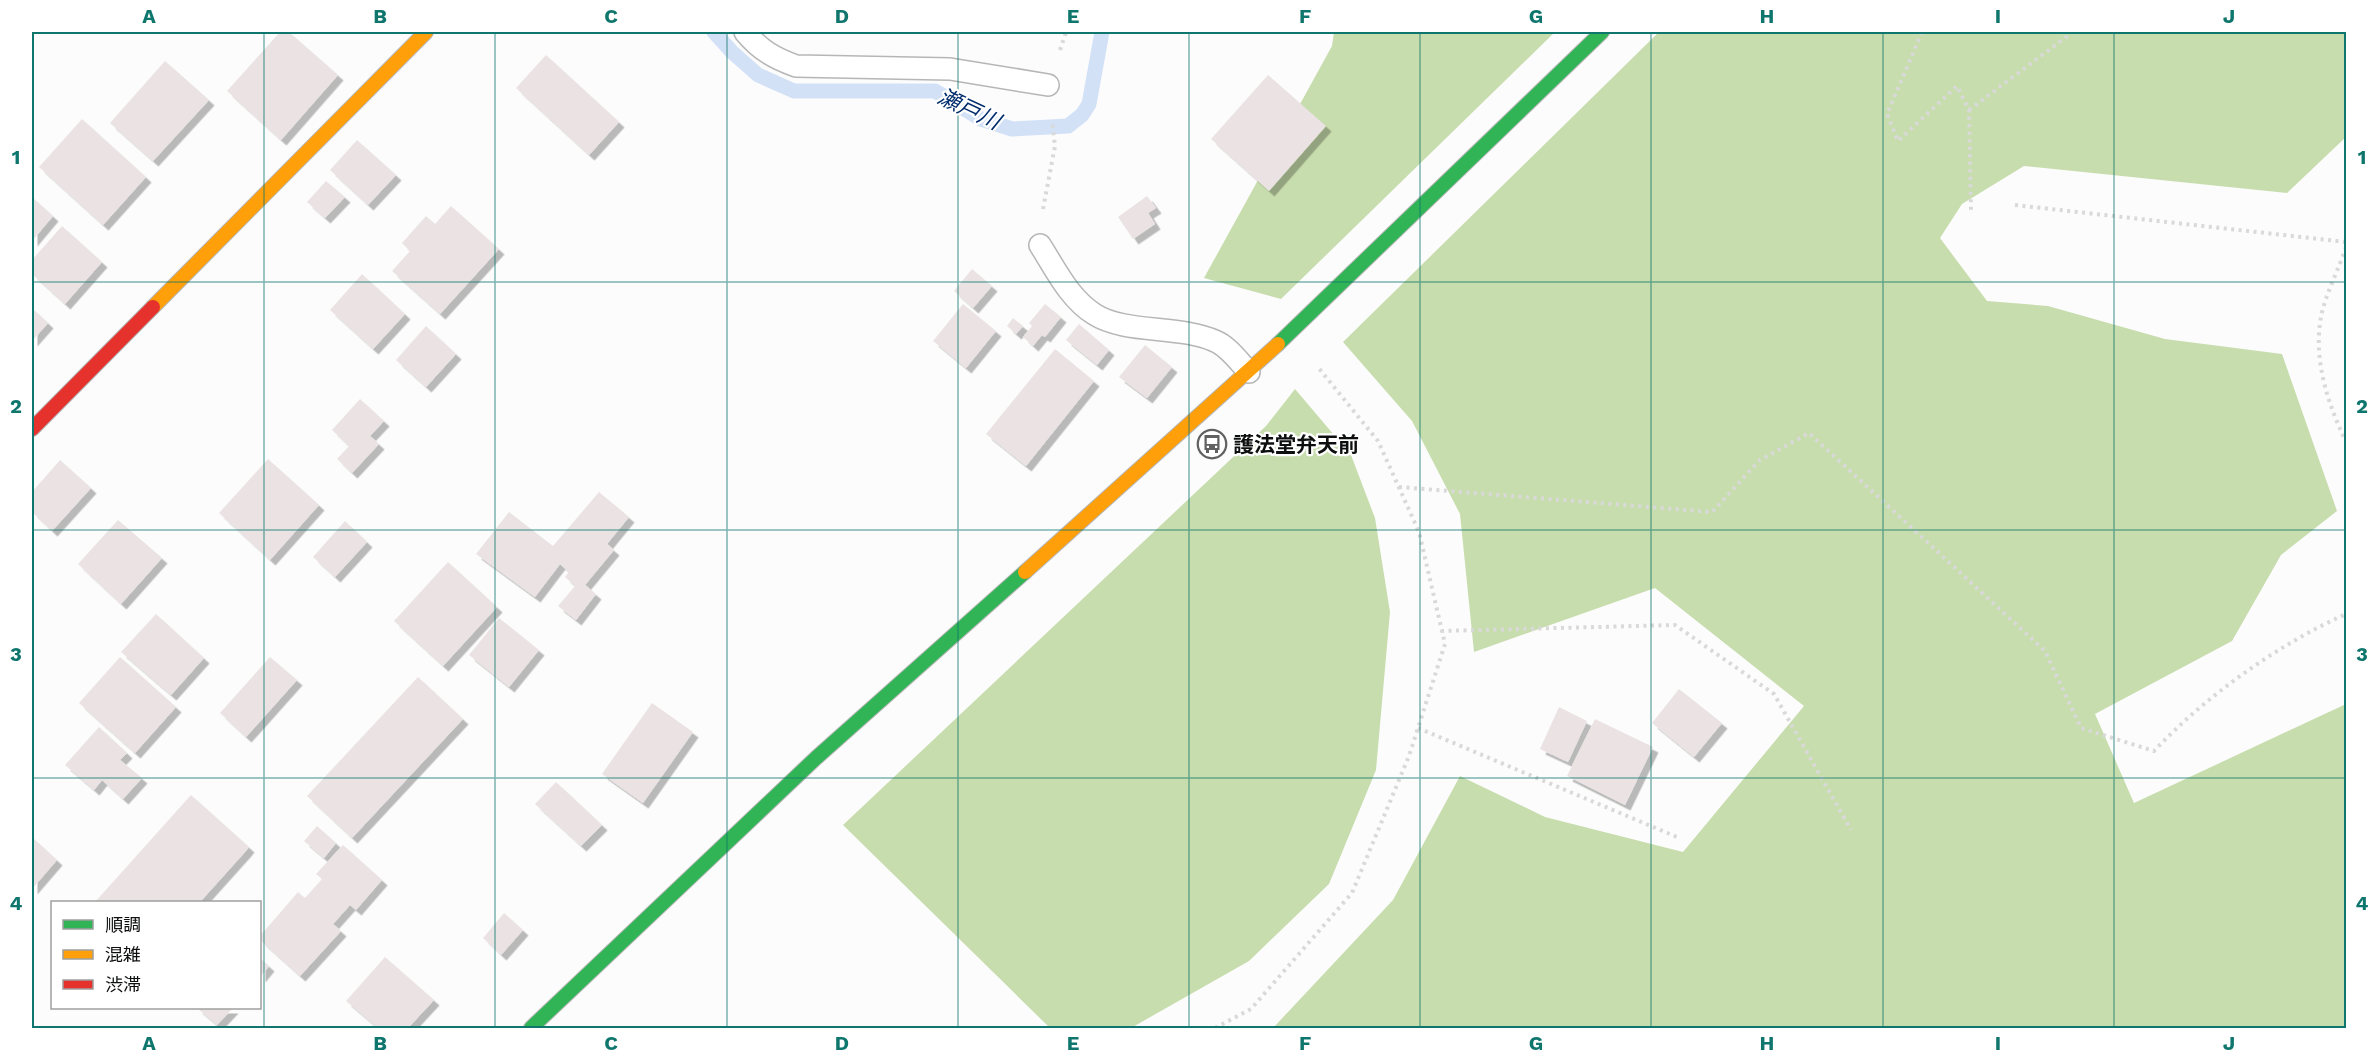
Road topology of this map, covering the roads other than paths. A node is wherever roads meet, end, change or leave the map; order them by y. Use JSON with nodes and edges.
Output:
{"nodes":[{"id":1,"x":426,"y":32,"type":"edge"},
{"id":2,"x":745,"y":32,"type":"edge"},
{"id":3,"x":1602,"y":32,"type":"edge"},
{"id":4,"x":1048,"y":85,"type":"dead end"},
{"id":5,"x":1040,"y":245,"type":"road end"},
{"id":6,"x":1249,"y":372,"type":"junction"},
{"id":7,"x":32,"y":429,"type":"edge"},
{"id":8,"x":531,"y":1029,"type":"edge"}],
"edges":[{"from":1,"to":7,"type":"street"},
{"from":2,"to":4,"type":"lane"},
{"from":3,"to":6,"type":"street"},
{"from":5,"to":6,"type":"lane"},
{"from":6,"to":8,"type":"street"}]}
